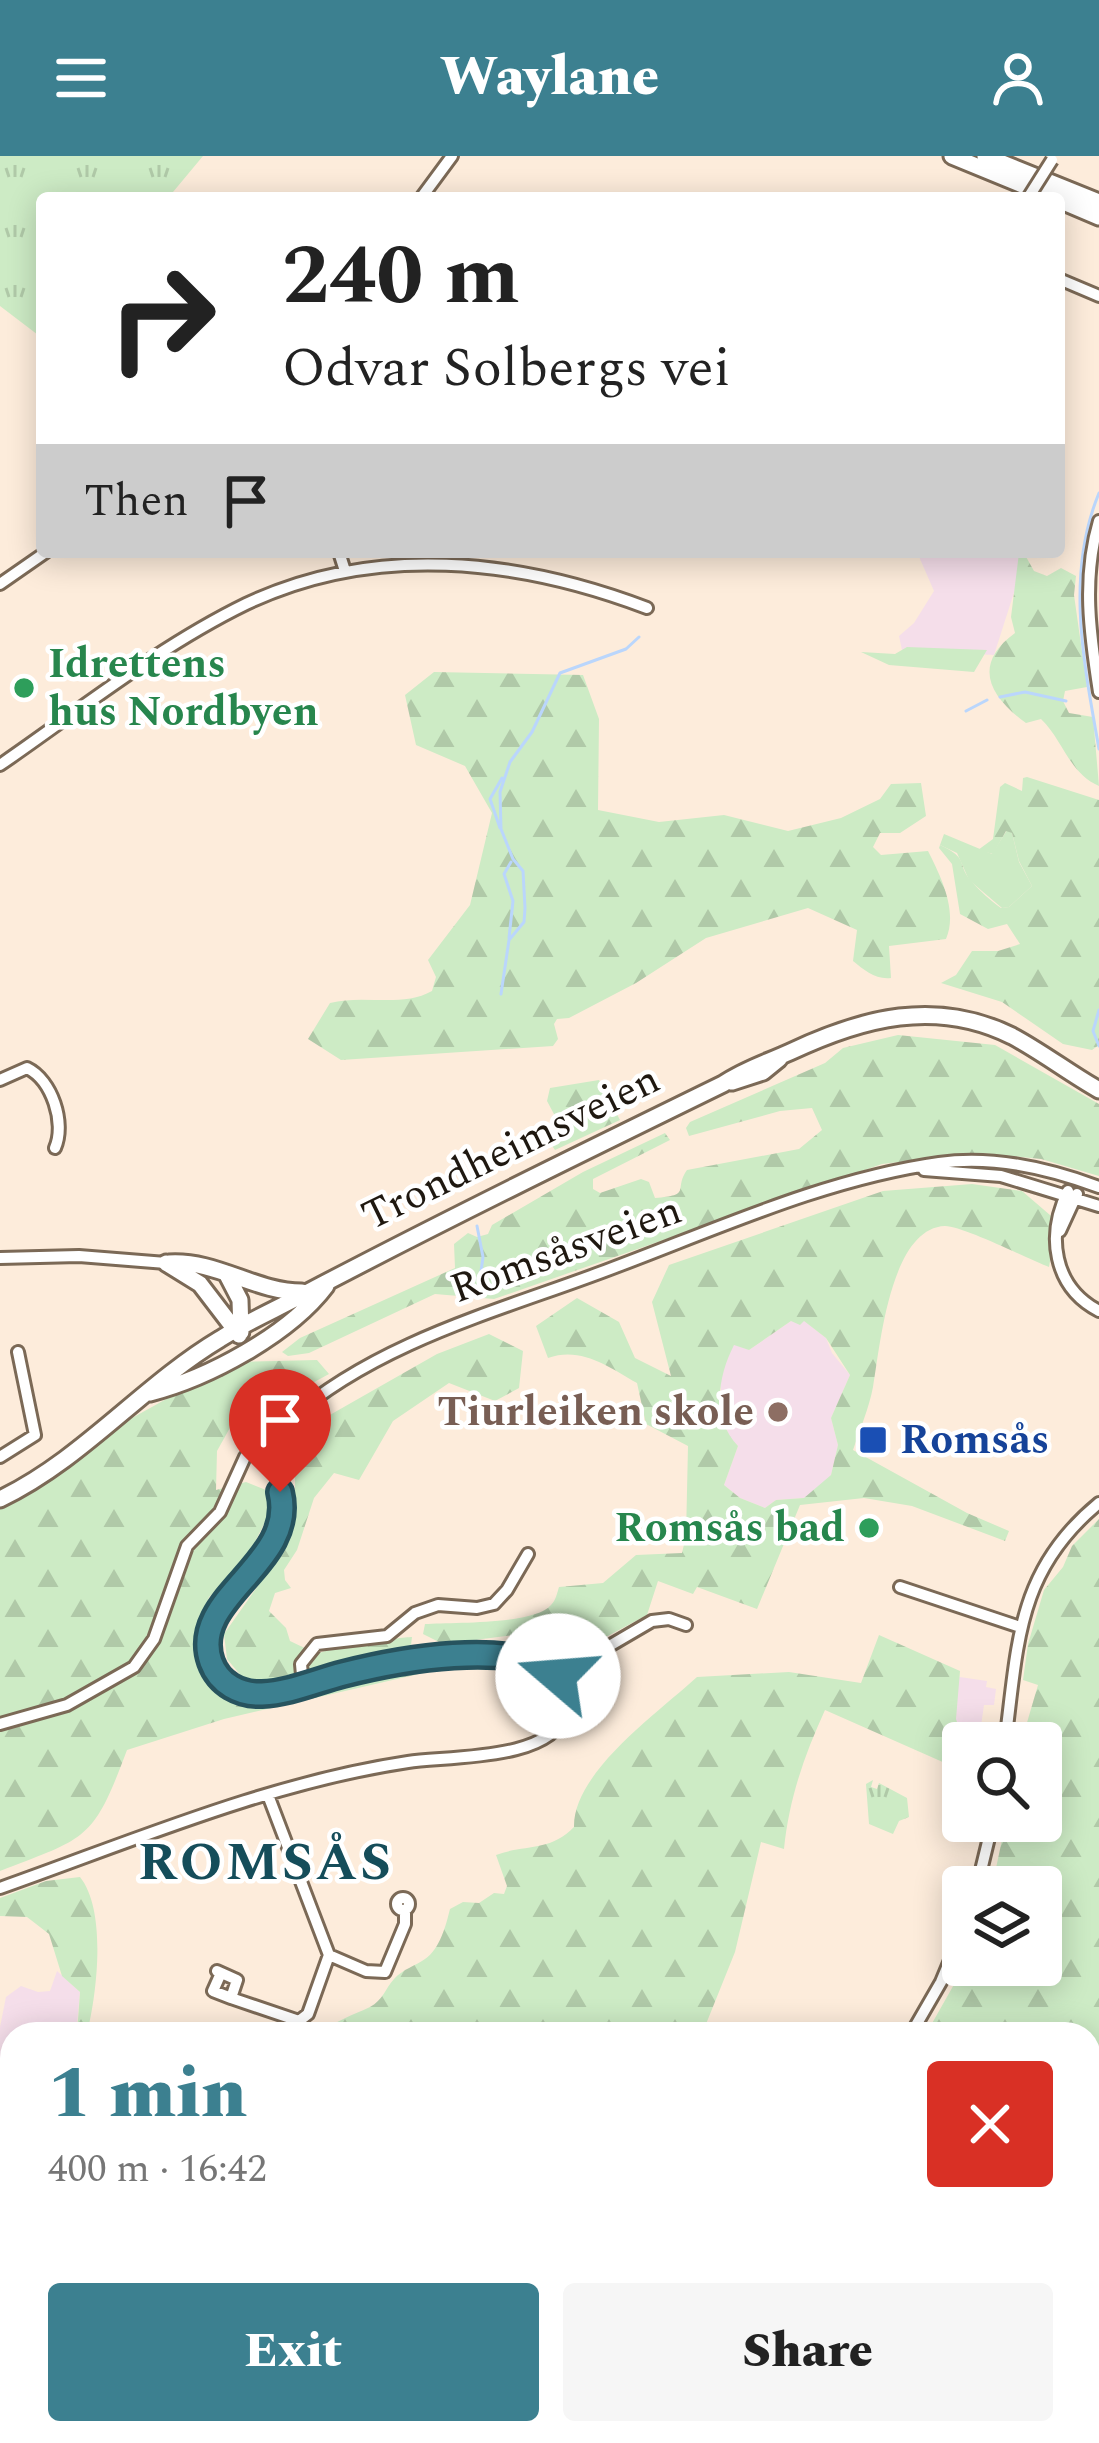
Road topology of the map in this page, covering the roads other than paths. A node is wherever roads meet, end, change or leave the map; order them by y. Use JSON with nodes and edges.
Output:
{"nodes":[{"id":1,"x":452,"y":156,"type":"edge"},
{"id":2,"x":952,"y":156,"type":"edge"},
{"id":3,"x":985,"y":156,"type":"edge"},
{"id":4,"x":1054,"y":158,"type":"edge"},
{"id":5,"x":426,"y":192,"type":"edge"},
{"id":6,"x":1032,"y":192,"type":"edge"},
{"id":7,"x":1040,"y":192,"type":"edge"},
{"id":8,"x":1065,"y":202,"type":"edge"},
{"id":9,"x":1099,"y":202,"type":"edge"},
{"id":10,"x":1099,"y":217,"type":"edge"},
{"id":11,"x":1065,"y":281,"type":"edge"},
{"id":12,"x":1099,"y":296,"type":"edge"},
{"id":13,"x":1099,"y":521,"type":"edge"},
{"id":14,"x":37,"y":558,"type":"edge"},
{"id":15,"x":341,"y":558,"type":"edge"},
{"id":16,"x":345,"y":571,"type":"junction"},
{"id":17,"x":0,"y":584,"type":"edge"},
{"id":18,"x":647,"y":608,"type":"dead end"},
{"id":19,"x":1099,"y":692,"type":"edge"},
{"id":20,"x":0,"y":765,"type":"edge"},
{"id":21,"x":0,"y":1080,"type":"edge"},
{"id":22,"x":1099,"y":1090,"type":"edge"},
{"id":23,"x":56,"y":1148,"type":"dead end"},
{"id":24,"x":909,"y":1169,"type":"junction"},
{"id":25,"x":1078,"y":1179,"type":"junction"},
{"id":26,"x":1099,"y":1187,"type":"edge"},
{"id":27,"x":1072,"y":1196,"type":"junction"},
{"id":28,"x":1099,"y":1206,"type":"edge"},
{"id":29,"x":0,"y":1258,"type":"edge"},
{"id":30,"x":166,"y":1263,"type":"junction"},
{"id":31,"x":226,"y":1273,"type":"junction"},
{"id":32,"x":332,"y":1279,"type":"junction"},
{"id":33,"x":310,"y":1291,"type":"junction"},
{"id":34,"x":1099,"y":1311,"type":"edge"},
{"id":35,"x":239,"y":1332,"type":"junction"},
{"id":36,"x":18,"y":1352,"type":"dead end"},
{"id":37,"x":148,"y":1394,"type":"junction"},
{"id":38,"x":274,"y":1442,"type":"junction"},
{"id":39,"x":0,"y":1457,"type":"edge"},
{"id":40,"x":0,"y":1498,"type":"edge"},
{"id":41,"x":1099,"y":1503,"type":"edge"},
{"id":42,"x":528,"y":1554,"type":"dead end"},
{"id":43,"x":900,"y":1587,"type":"dead end"},
{"id":44,"x":686,"y":1625,"type":"dead end"},
{"id":45,"x":1021,"y":1627,"type":"junction"},
{"id":46,"x":558,"y":1676,"type":"junction"},
{"id":47,"x":303,"y":1686,"type":"junction"},
{"id":48,"x":1008,"y":1722,"type":"edge"},
{"id":49,"x":0,"y":1724,"type":"edge"},
{"id":50,"x":268,"y":1795,"type":"junction"},
{"id":51,"x":0,"y":1888,"type":"edge"},
{"id":52,"x":405,"y":1910,"type":"dead end"},
{"id":53,"x":329,"y":1955,"type":"junction"},
{"id":54,"x":942,"y":1977,"type":"edge"},
{"id":55,"x":237,"y":1980,"type":"junction"},
{"id":56,"x":254,"y":1986,"type":"dead end"},
{"id":57,"x":231,"y":1998,"type":"junction"},
{"id":58,"x":918,"y":2022,"type":"edge"}],
"edges":[{"from":1,"to":5,"type":"street"},
{"from":2,"to":7,"type":"highway"},
{"from":3,"to":9,"type":"highway"},
{"from":4,"to":6,"type":"street","bridge":true},
{"from":8,"to":10,"type":"highway"},
{"from":11,"to":12,"type":"street"},
{"from":13,"to":19,"type":"street"},
{"from":14,"to":17,"type":"street"},
{"from":15,"to":16,"type":"street"},
{"from":16,"to":18,"type":"street"},
{"from":16,"to":20,"type":"street"},
{"from":21,"to":23,"type":"street"},
{"from":22,"to":32,"type":"highway","name":"Trondheimsveien"},
{"from":24,"to":25,"type":"street","name":"Romsåsveien"},
{"from":24,"to":27,"type":"street","name":"Romsåsveien"},
{"from":24,"to":38,"type":"street","name":"Romsåsveien"},
{"from":25,"to":26,"type":"street","name":"Romsåsveien"},
{"from":25,"to":27,"type":"street"},
{"from":27,"to":28,"type":"street","name":"Romsåsveien"},
{"from":27,"to":34,"type":"street"},
{"from":29,"to":30,"type":"street"},
{"from":30,"to":31,"type":"highway"},
{"from":30,"to":35,"type":"highway"},
{"from":31,"to":33,"type":"highway"},
{"from":31,"to":35,"type":"highway"},
{"from":32,"to":33,"type":"highway","name":"Trondheimsveien"},
{"from":32,"to":37,"type":"highway","name":"Trondheimsveien"},
{"from":33,"to":35,"type":"highway","name":"Trondheimsveien"},
{"from":35,"to":37,"type":"highway","name":"Trondheimsveien"},
{"from":36,"to":39,"type":"street"},
{"from":37,"to":40,"type":"highway","name":"Trondheimsveien"},
{"from":38,"to":47,"type":"street"},
{"from":38,"to":49,"type":"street","name":"Romsåsveien"},
{"from":41,"to":45,"type":"street"},
{"from":42,"to":47,"type":"street"},
{"from":43,"to":45,"type":"street"},
{"from":44,"to":46,"type":"street"},
{"from":45,"to":48,"type":"street"},
{"from":46,"to":47,"type":"street"},
{"from":46,"to":50,"type":"street"},
{"from":50,"to":51,"type":"street"},
{"from":50,"to":53,"type":"street"},
{"from":52,"to":53,"type":"street"},
{"from":53,"to":57,"type":"street"},
{"from":54,"to":58,"type":"street"},
{"from":55,"to":56,"type":"street"},
{"from":55,"to":57,"type":"street"},
{"from":55,"to":57,"type":"street"}]}
